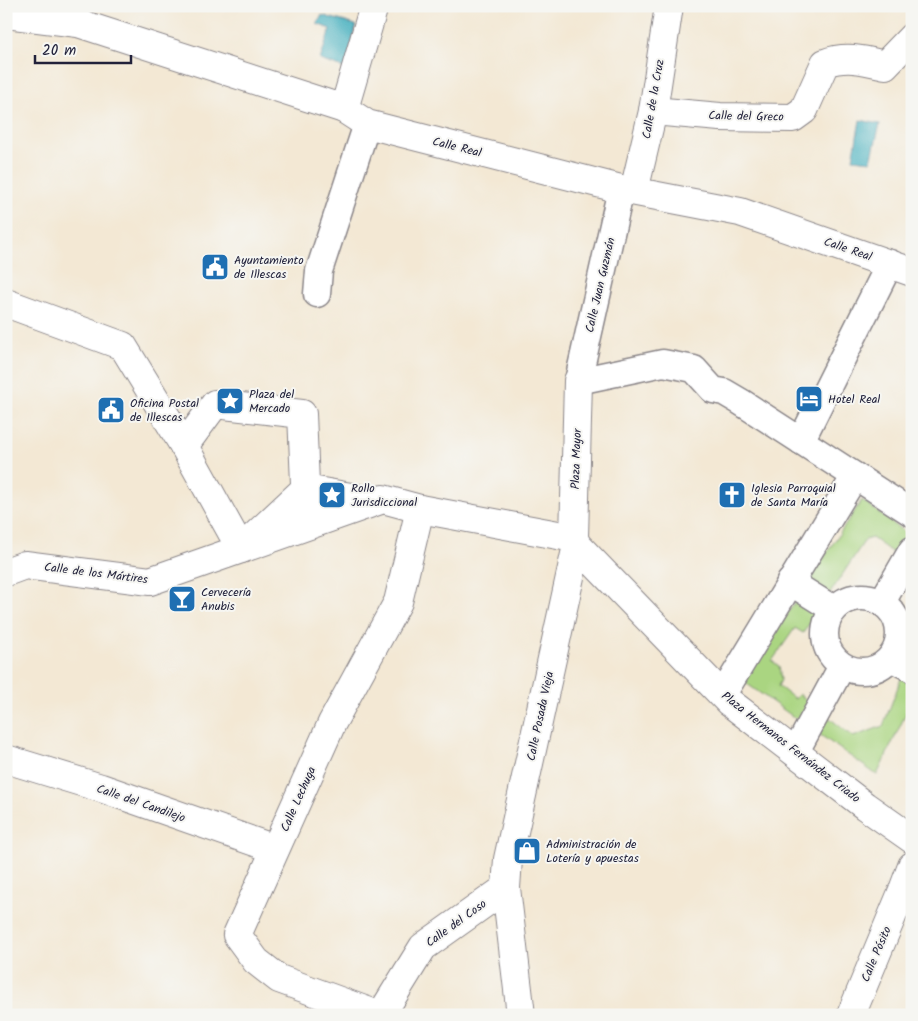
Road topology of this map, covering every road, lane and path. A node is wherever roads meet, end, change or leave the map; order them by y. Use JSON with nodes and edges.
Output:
{"nodes":[{"id":1,"x":374,"y":6,"type":"edge"},
{"id":2,"x":669,"y":6,"type":"edge"},
{"id":3,"x":6,"y":14,"type":"edge"},
{"id":4,"x":912,"y":37,"type":"edge"},
{"id":5,"x":344,"y":109,"type":"junction"},
{"id":6,"x":653,"y":111,"type":"junction"},
{"id":7,"x":367,"y":124,"type":"junction"},
{"id":8,"x":627,"y":190,"type":"junction"},
{"id":9,"x":901,"y":268,"type":"edge"},
{"id":10,"x":317,"y":294,"type":"dead end"},
{"id":11,"x":6,"y":303,"type":"edge"},
{"id":12,"x":578,"y":381,"type":"junction"},
{"id":13,"x":801,"y":442,"type":"junction"},
{"id":14,"x":184,"y":446,"type":"junction"},
{"id":15,"x":855,"y":476,"type":"junction"},
{"id":16,"x":305,"y":488,"type":"junction"},
{"id":17,"x":377,"y":501,"type":"junction"},
{"id":18,"x":420,"y":510,"type":"junction"},
{"id":19,"x":912,"y":514,"type":"edge"},
{"id":20,"x":306,"y":526,"type":"junction"},
{"id":21,"x":576,"y":542,"type":"junction"},
{"id":22,"x":240,"y":549,"type":"junction"},
{"id":23,"x":912,"y":550,"type":"edge"},
{"id":24,"x":6,"y":572,"type":"edge"},
{"id":25,"x":790,"y":582,"type":"junction"},
{"id":26,"x":882,"y":602,"type":"junction"},
{"id":27,"x":833,"y":609,"type":"junction"},
{"id":28,"x":901,"y":664,"type":"edge"},
{"id":29,"x":842,"y":666,"type":"junction"},
{"id":30,"x":723,"y":694,"type":"junction"},
{"id":31,"x":795,"y":753,"type":"junction"},
{"id":32,"x":6,"y":759,"type":"edge"},
{"id":33,"x":912,"y":839,"type":"edge"},
{"id":34,"x":275,"y":849,"type":"junction"},
{"id":35,"x":909,"y":884,"type":"edge"},
{"id":36,"x":506,"y":888,"type":"junction"},
{"id":37,"x":380,"y":1015,"type":"edge"},
{"id":38,"x":521,"y":1015,"type":"edge"},
{"id":39,"x":851,"y":1015,"type":"edge"}],
"edges":[{"from":1,"to":5,"type":"street"},
{"from":2,"to":6,"type":"street","name":"Calle de la Cruz"},
{"from":3,"to":5,"type":"street","name":"Calle Real"},
{"from":4,"to":6,"type":"street","name":"Calle del Greco"},
{"from":5,"to":7,"type":"street","name":"Calle Real"},
{"from":6,"to":8,"type":"street","name":"Calle de la Cruz"},
{"from":7,"to":8,"type":"street","name":"Calle Real"},
{"from":7,"to":10,"type":"street"},
{"from":8,"to":9,"type":"street","name":"Calle Real"},
{"from":8,"to":12,"type":"street","name":"Calle Juan Guzmán"},
{"from":9,"to":13,"type":"street"},
{"from":11,"to":14,"type":"street"},
{"from":12,"to":13,"type":"street"},
{"from":12,"to":21,"type":"street","name":"Plaza Mayor"},
{"from":13,"to":15,"type":"street"},
{"from":14,"to":16,"type":"street"},
{"from":14,"to":22,"type":"street"},
{"from":15,"to":19,"type":"street"},
{"from":15,"to":25,"type":"street"},
{"from":16,"to":17,"type":"street"},
{"from":16,"to":20,"type":"street"},
{"from":16,"to":22,"type":"street"},
{"from":17,"to":18,"type":"street"},
{"from":17,"to":20,"type":"street"},
{"from":18,"to":21,"type":"street"},
{"from":18,"to":34,"type":"street","name":"Calle Lechuga"},
{"from":20,"to":22,"type":"street"},
{"from":21,"to":30,"type":"street","name":"Plaza Hermanos Fernández Criado"},
{"from":21,"to":36,"type":"street","name":"Calle Posada Vieja"},
{"from":22,"to":24,"type":"street","name":"Calle de los Mártires"},
{"from":23,"to":26,"type":"street"},
{"from":25,"to":27,"type":"street"},
{"from":25,"to":30,"type":"street"},
{"from":26,"to":27,"type":"street"},
{"from":26,"to":28,"type":"street"},
{"from":27,"to":29,"type":"street"},
{"from":28,"to":29,"type":"street"},
{"from":29,"to":31,"type":"street"},
{"from":30,"to":31,"type":"street","name":"Plaza Hermanos Fernández Criado"},
{"from":31,"to":33,"type":"street","name":"Plaza Hermanos Fernández Criado"},
{"from":32,"to":34,"type":"street","name":"Calle del Candilejo"},
{"from":34,"to":37,"type":"street","name":"Calle Lechuga"},
{"from":35,"to":39,"type":"street","name":"Calle Pósito"},
{"from":36,"to":37,"type":"street","name":"Calle del Coso"},
{"from":36,"to":38,"type":"street","name":"Calle Posada Vieja"}]}
